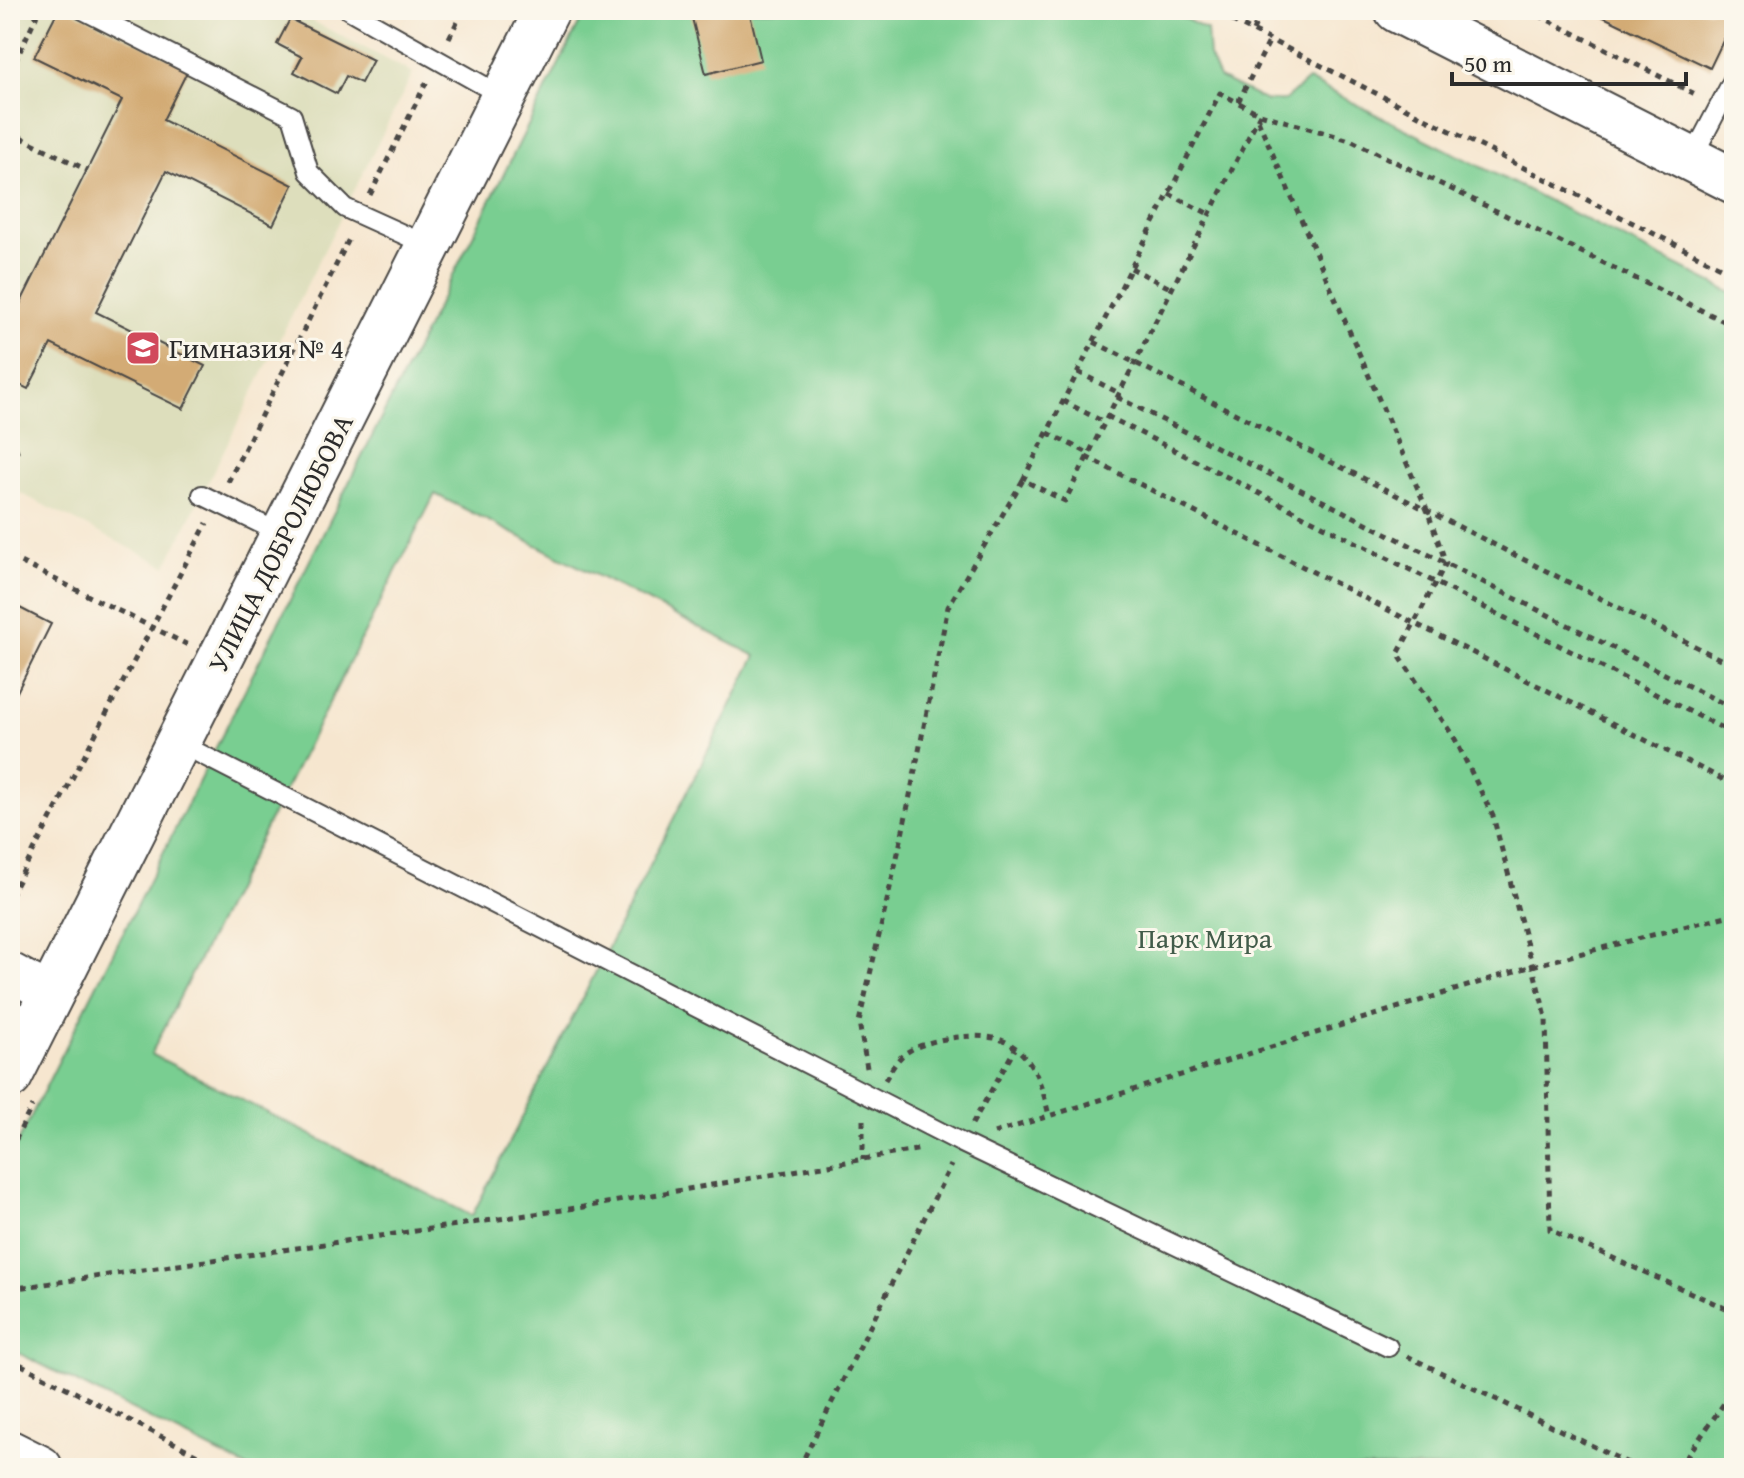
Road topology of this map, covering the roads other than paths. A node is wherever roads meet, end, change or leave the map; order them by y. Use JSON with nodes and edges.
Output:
{"nodes":[{"id":1,"x":83,"y":10,"type":"edge"},
{"id":2,"x":349,"y":10,"type":"edge"},
{"id":3,"x":547,"y":10,"type":"edge"},
{"id":4,"x":1411,"y":13,"type":"edge"},
{"id":5,"x":1734,"y":78,"type":"edge"},
{"id":6,"x":504,"y":97,"type":"junction"},
{"id":7,"x":1692,"y":158,"type":"junction"},
{"id":8,"x":1734,"y":181,"type":"edge"},
{"id":9,"x":429,"y":246,"type":"junction"},
{"id":10,"x":210,"y":499,"type":"road end"},
{"id":11,"x":284,"y":535,"type":"junction"},
{"id":12,"x":179,"y":743,"type":"junction"},
{"id":13,"x":10,"y":972,"type":"edge"},
{"id":14,"x":53,"y":995,"type":"junction"},
{"id":15,"x":10,"y":1076,"type":"edge"},
{"id":16,"x":1388,"y":1347,"type":"road end"},
{"id":17,"x":10,"y":1453,"type":"edge"},
{"id":18,"x":40,"y":1468,"type":"edge"}],
"edges":[{"from":1,"to":9,"type":"lane"},
{"from":2,"to":6,"type":"lane"},
{"from":3,"to":6,"type":"street","name":"УЛИЦА ДОБРОЛЮБОВА"},
{"from":4,"to":7,"type":"street"},
{"from":5,"to":7,"type":"lane"},
{"from":6,"to":9,"type":"street","name":"УЛИЦА ДОБРОЛЮБОВА"},
{"from":7,"to":8,"type":"street"},
{"from":9,"to":11,"type":"street","name":"УЛИЦА ДОБРОЛЮБОВА"},
{"from":10,"to":11,"type":"lane"},
{"from":11,"to":12,"type":"street","name":"УЛИЦА ДОБРОЛЮБОВА"},
{"from":12,"to":14,"type":"street","name":"УЛИЦА ДОБРОЛЮБОВА"},
{"from":12,"to":16,"type":"lane"},
{"from":13,"to":14,"type":"street"},
{"from":14,"to":15,"type":"street","name":"УЛИЦА ДОБРОЛЮБОВА"},
{"from":17,"to":18,"type":"street"}]}
